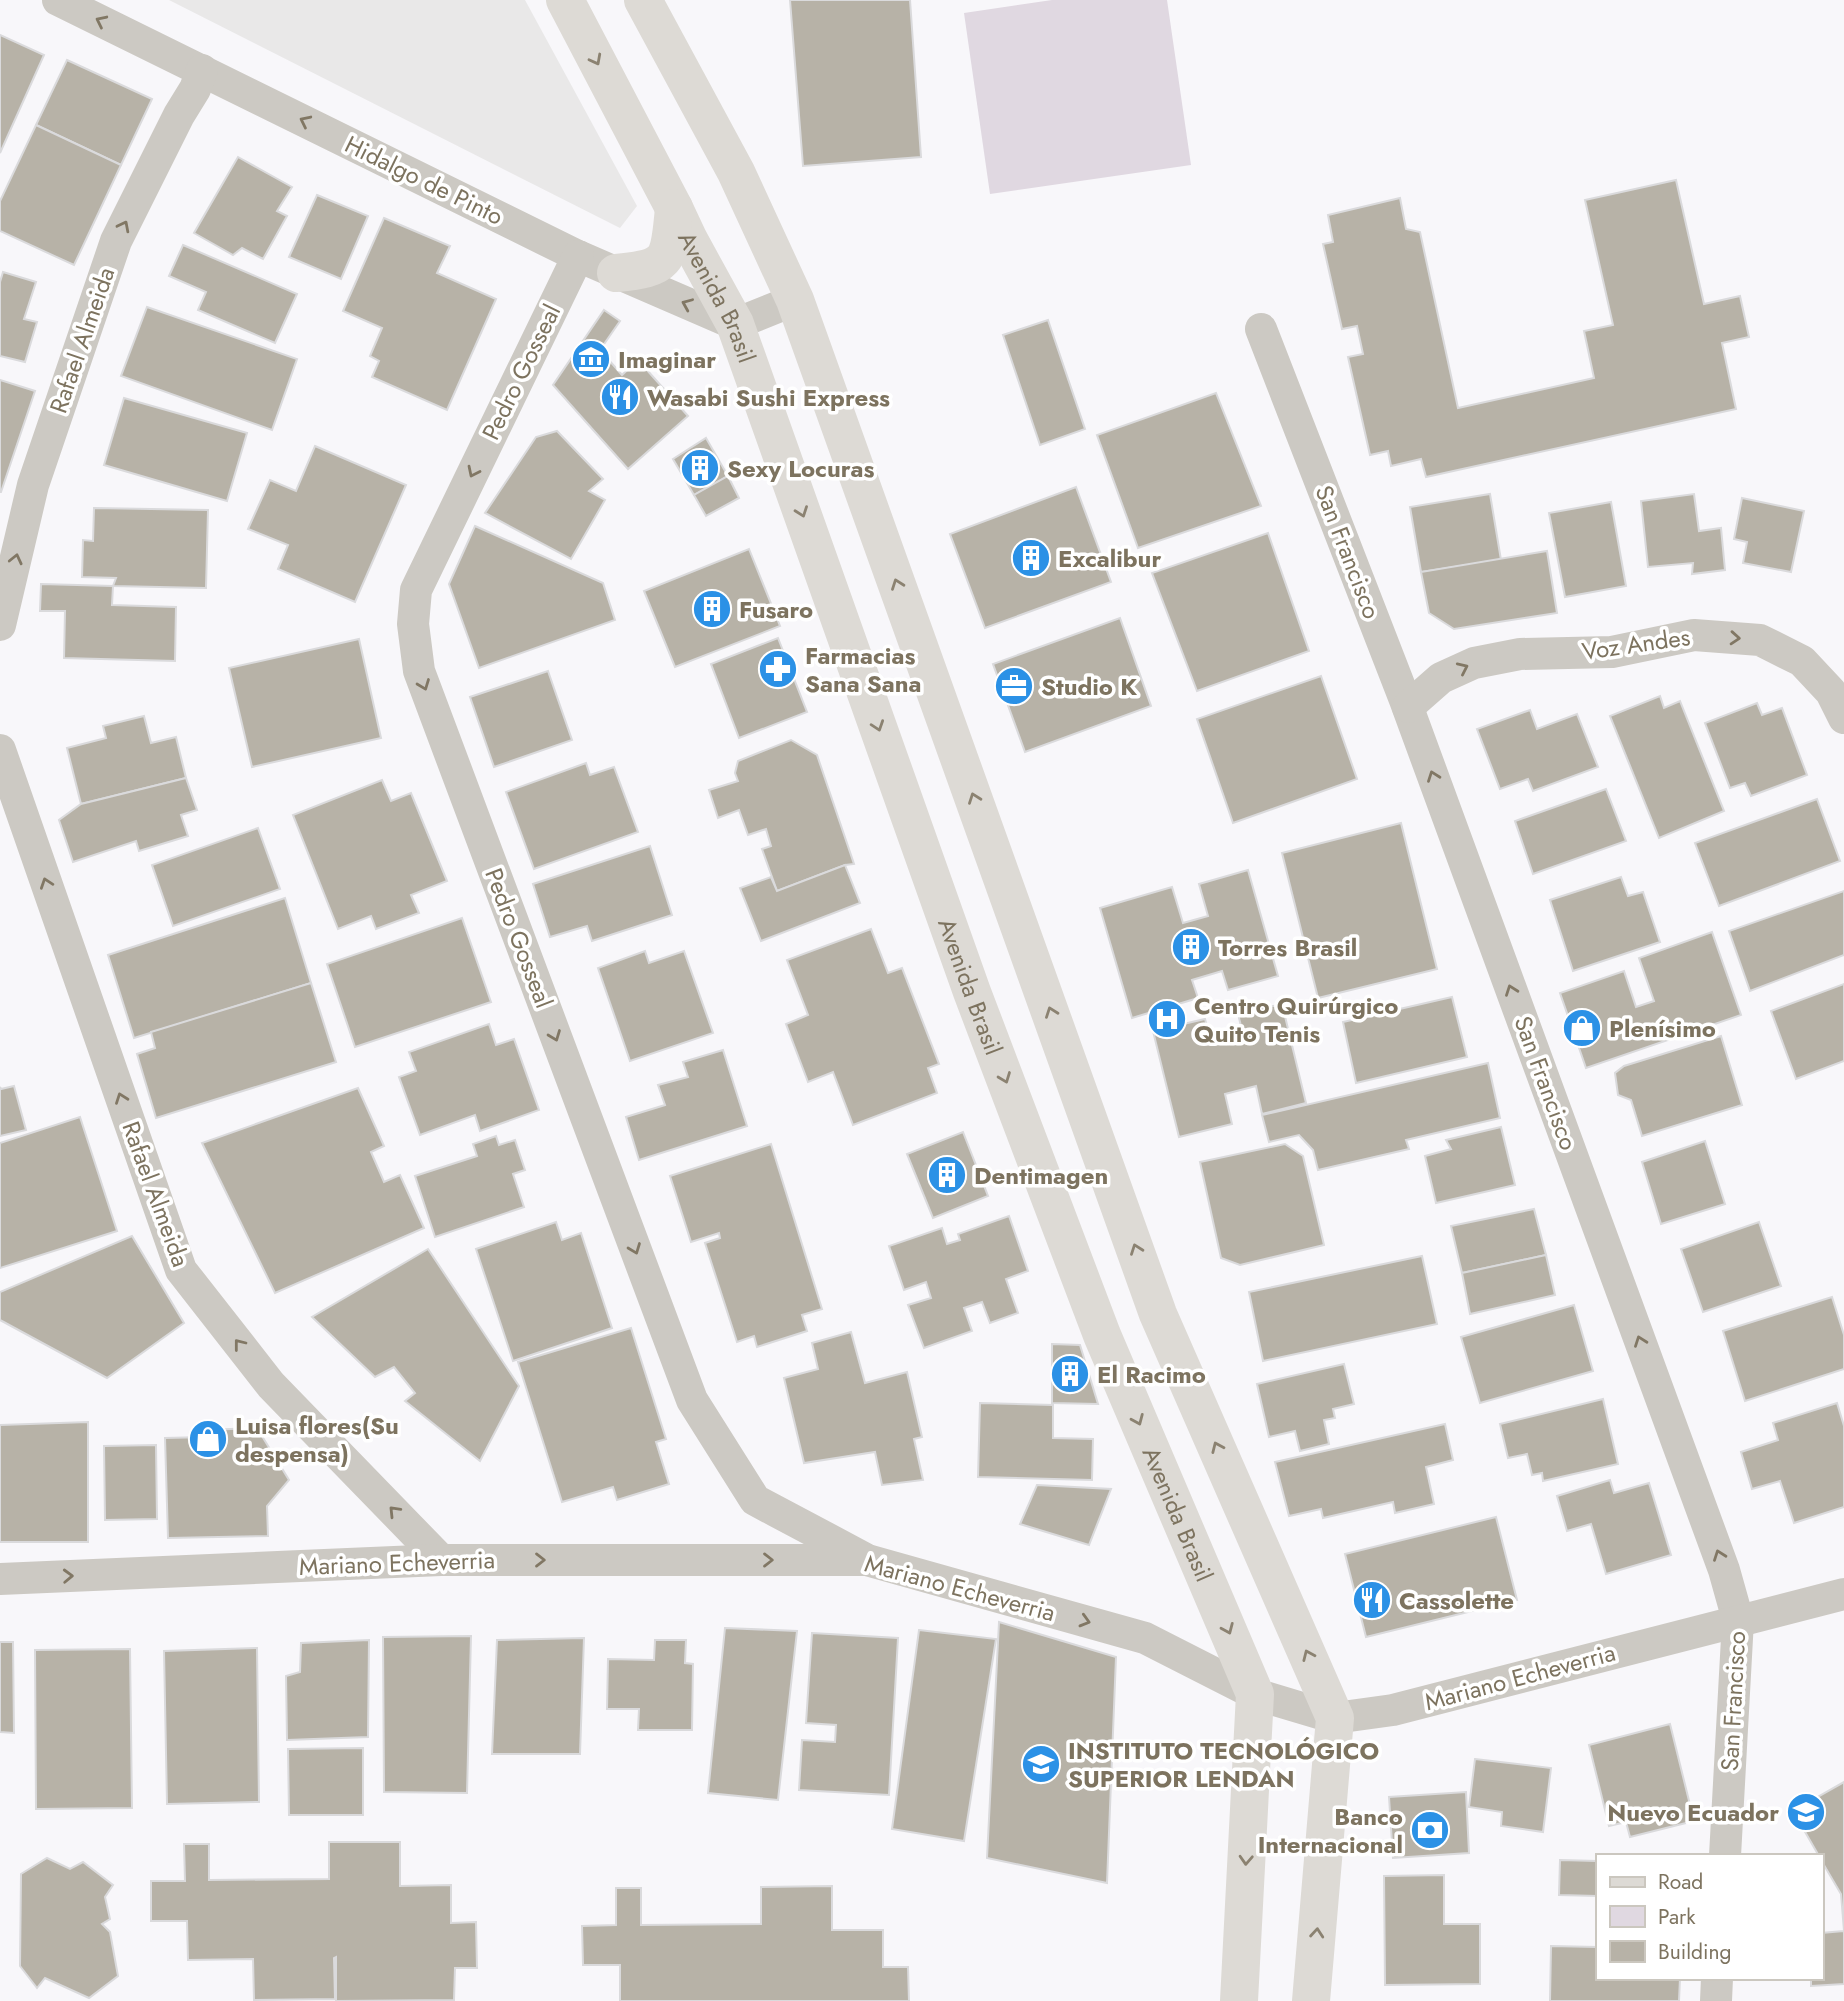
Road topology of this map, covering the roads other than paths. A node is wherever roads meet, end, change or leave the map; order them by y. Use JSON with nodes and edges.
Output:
{"nodes":[{"id":1,"x":58,"y":0,"type":"edge"},
{"id":2,"x":565,"y":0,"type":"edge"},
{"id":3,"x":643,"y":0,"type":"edge"},
{"id":4,"x":202,"y":70,"type":"junction"},
{"id":5,"x":674,"y":208,"type":"junction"},
{"id":6,"x":578,"y":256,"type":"junction"},
{"id":7,"x":616,"y":273,"type":"junction"},
{"id":8,"x":795,"y":300,"type":"junction"},
{"id":9,"x":735,"y":324,"type":"junction"},
{"id":10,"x":1261,"y":329,"type":"dead end"},
{"id":11,"x":0,"y":625,"type":"edge"},
{"id":12,"x":1408,"y":708,"type":"junction"},
{"id":13,"x":1844,"y":718,"type":"edge"},
{"id":14,"x":0,"y":750,"type":"edge"},
{"id":15,"x":441,"y":1560,"type":"junction"},
{"id":16,"x":867,"y":1560,"type":"junction"},
{"id":17,"x":0,"y":1579,"type":"edge"},
{"id":18,"x":1844,"y":1594,"type":"edge"},
{"id":19,"x":1738,"y":1620,"type":"junction"},
{"id":20,"x":1255,"y":1694,"type":"junction"},
{"id":21,"x":1335,"y":1718,"type":"junction"},
{"id":22,"x":1725,"y":1854,"type":"edge"},
{"id":23,"x":1717,"y":1980,"type":"edge"},
{"id":24,"x":1239,"y":2001,"type":"edge"},
{"id":25,"x":1311,"y":2001,"type":"edge"},
{"id":26,"x":1716,"y":2001,"type":"edge"}],
"edges":[{"from":4,"to":1,"type":"street","name":"Hidalgo de Pinto","one_way":true},
{"from":2,"to":5,"type":"street","name":"Avenida Brasil","one_way":true},
{"from":3,"to":8,"type":"street"},
{"from":6,"to":4,"type":"street","name":"Hidalgo de Pinto","one_way":true},
{"from":11,"to":4,"type":"street","name":"Rafael Almeida","one_way":true},
{"from":5,"to":7,"type":"street"},
{"from":5,"to":9,"type":"street","name":"Avenida Brasil"},
{"from":6,"to":7,"type":"street","name":"Hidalgo de Pinto"},
{"from":6,"to":16,"type":"street","name":"Pedro Gosseal","one_way":true},
{"from":9,"to":7,"type":"street","name":"Hidalgo de Pinto","one_way":true},
{"from":8,"to":9,"type":"street"},
{"from":21,"to":8,"type":"street","one_way":true},
{"from":9,"to":20,"type":"street","name":"Avenida Brasil","one_way":true},
{"from":10,"to":12,"type":"street","name":"San Francisco"},
{"from":12,"to":13,"type":"street","name":"Voz Andes","one_way":true},
{"from":19,"to":12,"type":"street","name":"San Francisco","one_way":true},
{"from":15,"to":14,"type":"street","name":"Rafael Almeida","one_way":true},
{"from":15,"to":16,"type":"street","name":"Mariano Echeverria","one_way":true},
{"from":17,"to":15,"type":"street","name":"Mariano Echeverria","one_way":true},
{"from":16,"to":20,"type":"street","name":"Mariano Echeverria","one_way":true},
{"from":18,"to":19,"type":"street","name":"Mariano Echeverria"},
{"from":19,"to":21,"type":"street","name":"Mariano Echeverria"},
{"from":19,"to":22,"type":"street","name":"San Francisco"},
{"from":20,"to":21,"type":"street","name":"Mariano Echeverria"},
{"from":20,"to":24,"type":"street","name":"Avenida Brasil","one_way":true},
{"from":25,"to":21,"type":"street","one_way":true},
{"from":23,"to":26,"type":"street"}]}
